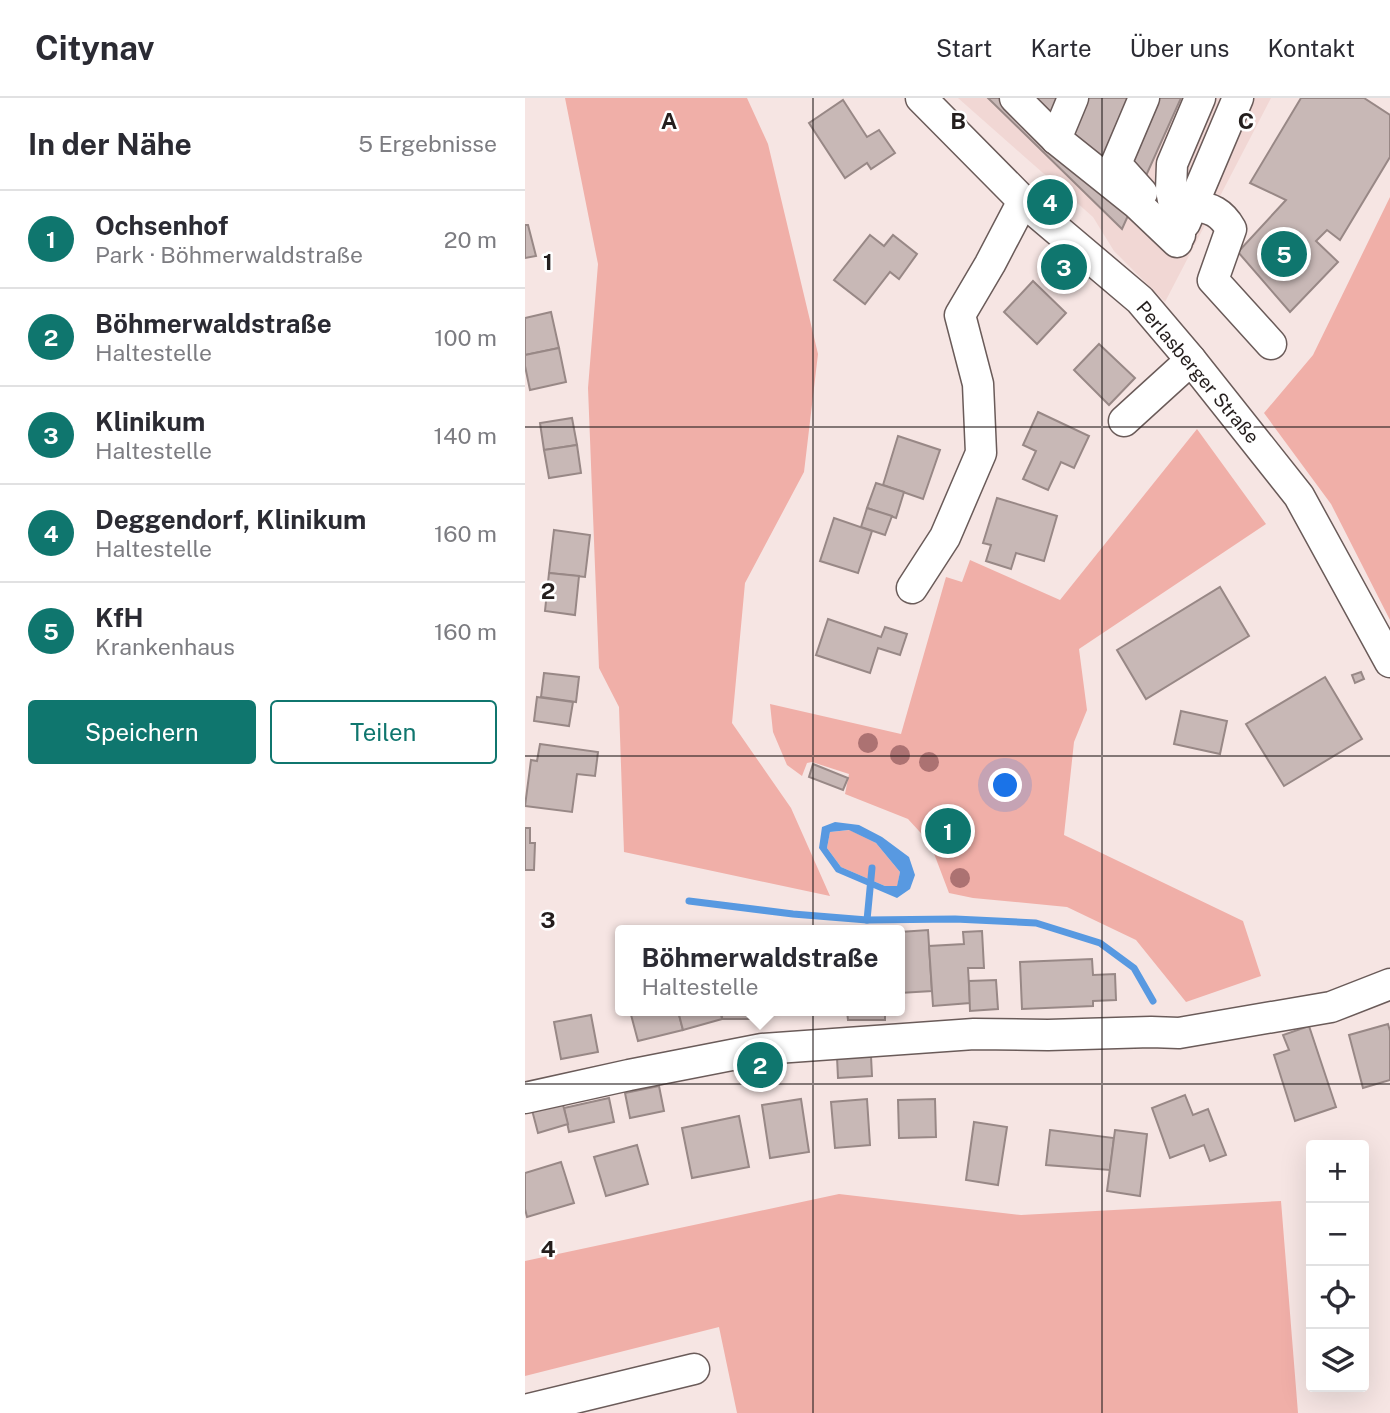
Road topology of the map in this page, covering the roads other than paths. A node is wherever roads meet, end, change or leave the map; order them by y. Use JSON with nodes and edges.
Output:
{"nodes":[{"id":1,"x":921,"y":98,"type":"edge"},
{"id":2,"x":1015,"y":98,"type":"edge"},
{"id":3,"x":1073,"y":98,"type":"edge"},
{"id":4,"x":1144,"y":98,"type":"edge"},
{"id":5,"x":1200,"y":98,"type":"edge"},
{"id":6,"x":1238,"y":98,"type":"edge"},
{"id":7,"x":1056,"y":138,"type":"junction"},
{"id":8,"x":1023,"y":201,"type":"junction"},
{"id":9,"x":1192,"y":206,"type":"junction"},
{"id":10,"x":1179,"y":238,"type":"junction"},
{"id":11,"x":1271,"y":344,"type":"dead end"},
{"id":12,"x":1191,"y":360,"type":"junction"},
{"id":13,"x":1124,"y":421,"type":"dead end"},
{"id":14,"x":912,"y":588,"type":"dead end"},
{"id":15,"x":1390,"y":662,"type":"edge"},
{"id":16,"x":1390,"y":984,"type":"edge"},
{"id":17,"x":525,"y":1098,"type":"edge"},
{"id":18,"x":694,"y":1369,"type":"dead end"},
{"id":19,"x":525,"y":1410,"type":"edge"}],
"edges":[{"from":1,"to":8,"type":"street","name":"Perlasberger Straße"},
{"from":2,"to":7,"type":"street"},
{"from":3,"to":7,"type":"street"},
{"from":4,"to":10,"type":"street"},
{"from":5,"to":10,"type":"street"},
{"from":6,"to":9,"type":"street"},
{"from":7,"to":10,"type":"street"},
{"from":8,"to":12,"type":"street","name":"Perlasberger Straße"},
{"from":8,"to":14,"type":"street"},
{"from":9,"to":10,"type":"street"},
{"from":9,"to":11,"type":"street"},
{"from":12,"to":13,"type":"street"},
{"from":12,"to":15,"type":"street","name":"Perlasberger Straße"},
{"from":16,"to":17,"type":"street"},
{"from":18,"to":19,"type":"street"}]}
